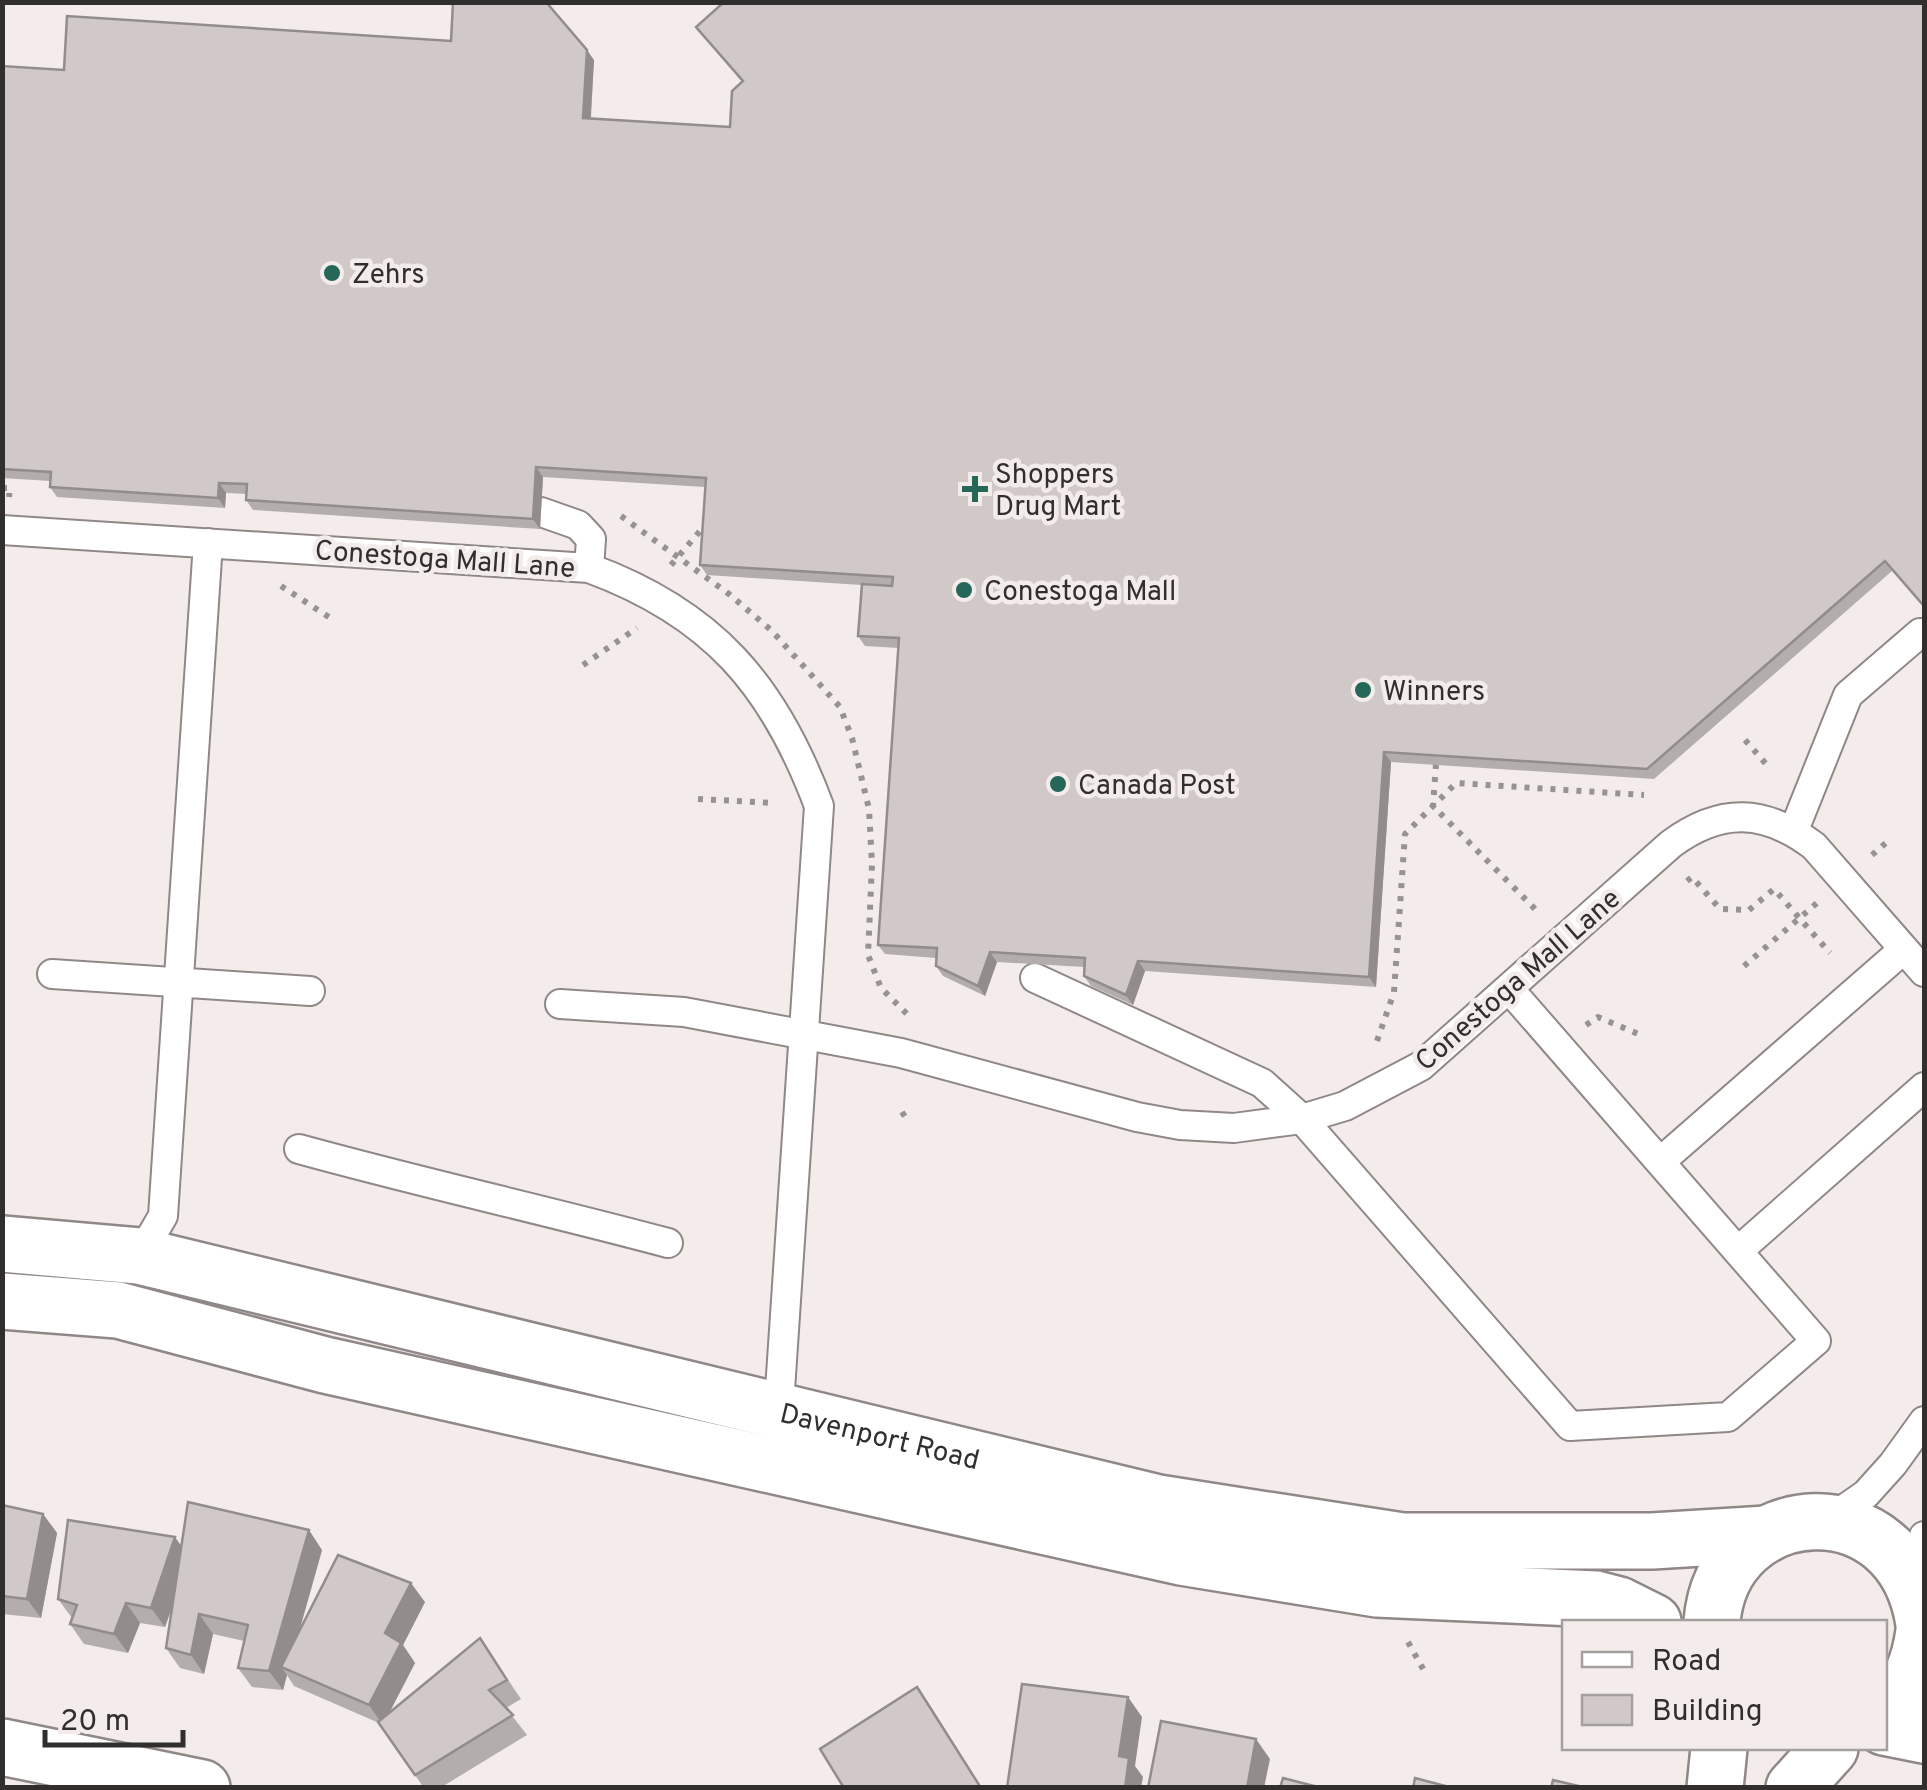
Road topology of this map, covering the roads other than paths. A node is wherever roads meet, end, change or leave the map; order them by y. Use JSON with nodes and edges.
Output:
{"nodes":[{"id":1,"x":541,"y":512,"type":"dead end"},
{"id":2,"x":2,"y":530,"type":"edge"},
{"id":3,"x":208,"y":542,"type":"junction"},
{"id":4,"x":589,"y":568,"type":"junction"},
{"id":5,"x":1920,"y":633,"type":"dead end"},
{"id":6,"x":1794,"y":830,"type":"junction"},
{"id":7,"x":1904,"y":949,"type":"junction"},
{"id":8,"x":1924,"y":972,"type":"edge"},
{"id":9,"x":52,"y":974,"type":"dead end"},
{"id":10,"x":1035,"y":978,"type":"dead end"},
{"id":11,"x":178,"y":982,"type":"junction"},
{"id":12,"x":1510,"y":990,"type":"junction"},
{"id":13,"x":310,"y":991,"type":"dead end"},
{"id":14,"x":560,"y":1004,"type":"dead end"},
{"id":15,"x":804,"y":1034,"type":"junction"},
{"id":16,"x":1924,"y":1087,"type":"edge"},
{"id":17,"x":1302,"y":1120,"type":"junction"},
{"id":18,"x":299,"y":1149,"type":"dead end"},
{"id":19,"x":1660,"y":1162,"type":"junction"},
{"id":20,"x":668,"y":1242,"type":"dead end"},
{"id":21,"x":2,"y":1244,"type":"edge"},
{"id":22,"x":1738,"y":1251,"type":"junction"},
{"id":23,"x":139,"y":1256,"type":"junction"},
{"id":24,"x":2,"y":1301,"type":"edge"},
{"id":25,"x":118,"y":1310,"type":"junction"},
{"id":26,"x":778,"y":1413,"type":"junction"},
{"id":27,"x":1924,"y":1420,"type":"edge"},
{"id":28,"x":775,"y":1468,"type":"junction"},
{"id":29,"x":1826,"y":1522,"type":"junction"},
{"id":30,"x":1767,"y":1534,"type":"junction"},
{"id":31,"x":1922,"y":1595,"type":"edge"},
{"id":32,"x":1648,"y":1620,"type":"edge"},
{"id":33,"x":1712,"y":1620,"type":"edge"},
{"id":34,"x":1887,"y":1707,"type":"edge"},
{"id":35,"x":1887,"y":1728,"type":"edge"},
{"id":36,"x":1924,"y":1735,"type":"edge"},
{"id":37,"x":2,"y":1747,"type":"edge"},
{"id":38,"x":1719,"y":1750,"type":"edge"},
{"id":39,"x":1828,"y":1750,"type":"edge"},
{"id":40,"x":202,"y":1788,"type":"edge"},
{"id":41,"x":1715,"y":1788,"type":"edge"},
{"id":42,"x":1794,"y":1788,"type":"edge"}],
"edges":[{"from":1,"to":4,"type":"lane"},
{"from":2,"to":3,"type":"lane","name":"Conestoga Mall Lane"},
{"from":3,"to":4,"type":"lane","name":"Conestoga Mall Lane"},
{"from":3,"to":11,"type":"lane"},
{"from":4,"to":15,"type":"lane","name":"Conestoga Mall Lane"},
{"from":5,"to":6,"type":"lane"},
{"from":6,"to":7,"type":"lane","name":"Conestoga Mall Lane"},
{"from":6,"to":12,"type":"lane","name":"Conestoga Mall Lane"},
{"from":7,"to":8,"type":"lane","name":"Conestoga Mall Lane"},
{"from":7,"to":19,"type":"lane"},
{"from":9,"to":11,"type":"lane"},
{"from":10,"to":17,"type":"lane"},
{"from":11,"to":13,"type":"lane"},
{"from":11,"to":23,"type":"lane"},
{"from":12,"to":17,"type":"lane","name":"Conestoga Mall Lane"},
{"from":12,"to":19,"type":"lane"},
{"from":14,"to":15,"type":"lane"},
{"from":15,"to":17,"type":"lane","name":"Conestoga Mall Lane"},
{"from":15,"to":26,"type":"lane","name":"Conestoga Mall Lane"},
{"from":16,"to":22,"type":"lane"},
{"from":17,"to":22,"type":"lane"},
{"from":18,"to":20,"type":"lane"},
{"from":19,"to":22,"type":"lane"},
{"from":21,"to":23,"type":"street","name":"Davenport Road"},
{"from":23,"to":25,"type":"lane"},
{"from":23,"to":26,"type":"street","name":"Davenport Road"},
{"from":24,"to":25,"type":"street","name":"Davenport Road"},
{"from":25,"to":28,"type":"street","name":"Davenport Road"},
{"from":26,"to":28,"type":"lane","name":"Conestoga Mall Lane"},
{"from":26,"to":30,"type":"street","name":"Davenport Road"},
{"from":27,"to":29,"type":"lane"},
{"from":28,"to":32,"type":"street","name":"Davenport Road"},
{"from":29,"to":30,"type":"street","name":"Davenport Road"},
{"from":29,"to":31,"type":"street"},
{"from":30,"to":33,"type":"street"},
{"from":31,"to":34,"type":"street"},
{"from":35,"to":36,"type":"street"},
{"from":37,"to":40,"type":"street"},
{"from":38,"to":41,"type":"street"},
{"from":39,"to":42,"type":"street"}]}
